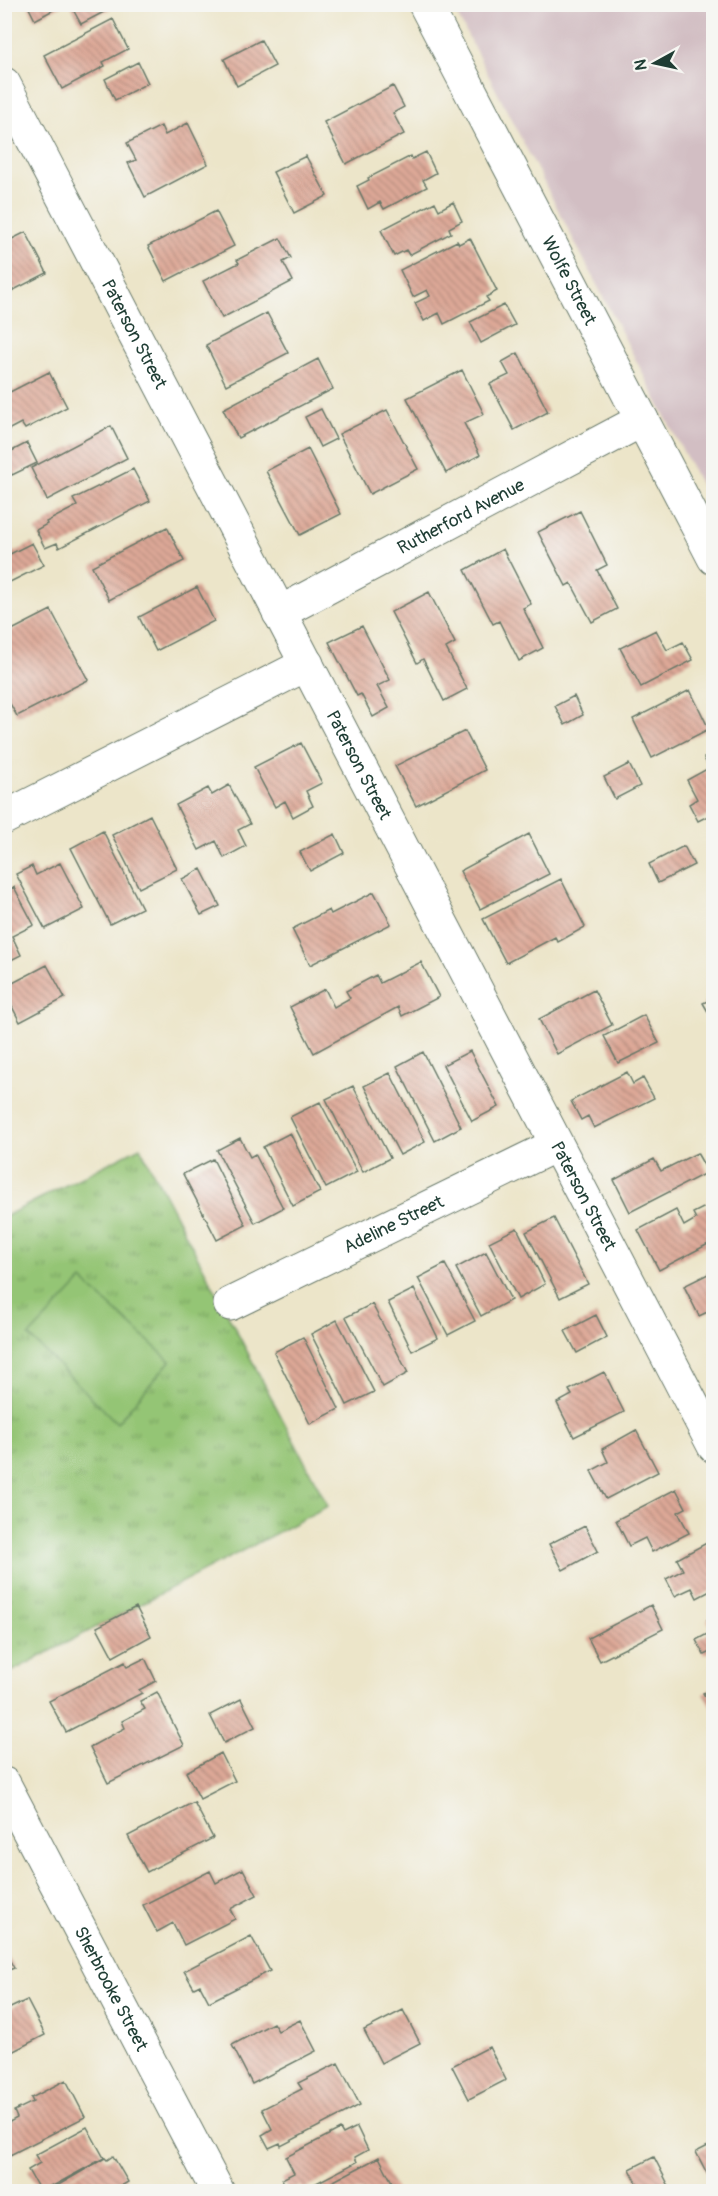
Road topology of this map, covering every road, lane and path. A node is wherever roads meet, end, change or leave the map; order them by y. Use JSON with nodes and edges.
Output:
{"nodes":[{"id":1,"x":425,"y":4,"type":"edge"},
{"id":2,"x":4,"y":84,"type":"edge"},
{"id":3,"x":642,"y":420,"type":"junction"},
{"id":4,"x":714,"y":558,"type":"edge"},
{"id":5,"x":279,"y":613,"type":"junction"},
{"id":6,"x":307,"y":664,"type":"junction"},
{"id":7,"x":4,"y":818,"type":"edge"},
{"id":8,"x":556,"y":1145,"type":"junction"},
{"id":9,"x":230,"y":1304,"type":"dead end"},
{"id":10,"x":714,"y":1446,"type":"edge"},
{"id":11,"x":4,"y":1784,"type":"edge"},
{"id":12,"x":218,"y":2192,"type":"edge"}],
"edges":[{"from":1,"to":3,"type":"street","name":"Wolfe Street"},
{"from":2,"to":5,"type":"street","name":"Paterson Street"},
{"from":3,"to":4,"type":"street","name":"Wolfe Street"},
{"from":3,"to":5,"type":"street","name":"Rutherford Avenue"},
{"from":5,"to":6,"type":"street","name":"Paterson Street"},
{"from":6,"to":7,"type":"street"},
{"from":6,"to":8,"type":"street","name":"Paterson Street"},
{"from":8,"to":9,"type":"street","name":"Adeline Street"},
{"from":8,"to":10,"type":"street","name":"Paterson Street"},
{"from":11,"to":12,"type":"street","name":"Sherbrooke Street"}]}
